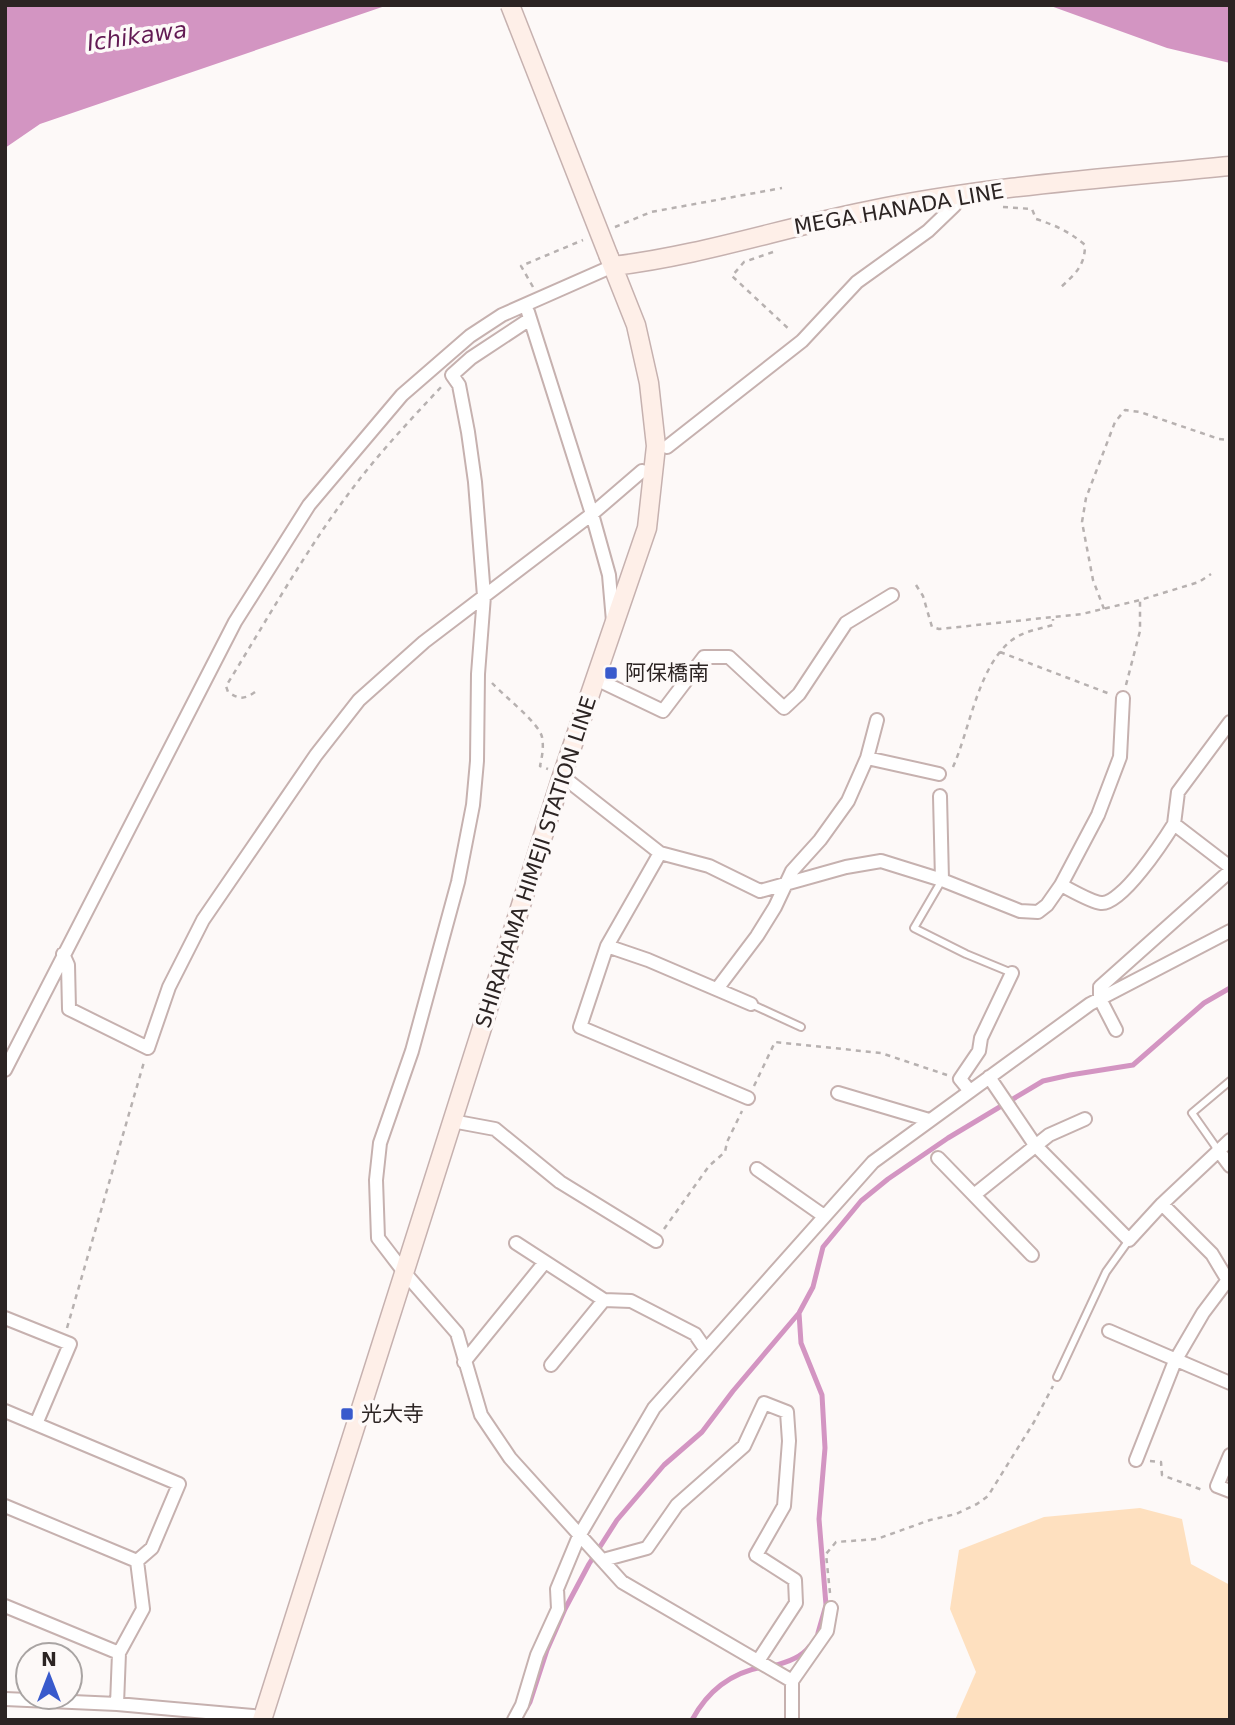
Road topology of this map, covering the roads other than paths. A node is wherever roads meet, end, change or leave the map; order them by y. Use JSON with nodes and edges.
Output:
{"nodes":[{"id":1,"x":510,"y":5,"type":"edge"},
{"id":2,"x":1230,"y":166,"type":"edge"},
{"id":3,"x":955,"y":194,"type":"junction"},
{"id":4,"x":611,"y":261,"type":"junction"},
{"id":5,"x":525,"y":305,"type":"junction"},
{"id":6,"x":530,"y":320,"type":"junction"},
{"id":7,"x":667,"y":447,"type":"dead end"},
{"id":8,"x":642,"y":471,"type":"dead end"},
{"id":9,"x":592,"y":514,"type":"junction"},
{"id":10,"x":892,"y":595,"type":"dead end"},
{"id":11,"x":484,"y":596,"type":"junction"},
{"id":12,"x":614,"y":628,"type":"junction"},
{"id":13,"x":596,"y":680,"type":"junction"},
{"id":14,"x":1123,"y":698,"type":"road end"},
{"id":15,"x":877,"y":720,"type":"dead end"},
{"id":16,"x":1230,"y":722,"type":"edge"},
{"id":17,"x":867,"y":758,"type":"junction"},
{"id":18,"x":939,"y":774,"type":"dead end"},
{"id":19,"x":562,"y":776,"type":"junction"},
{"id":20,"x":940,"y":796,"type":"road end"},
{"id":21,"x":1174,"y":824,"type":"junction"},
{"id":22,"x":660,"y":853,"type":"junction"},
{"id":23,"x":1230,"y":869,"type":"edge"},
{"id":24,"x":942,"y":880,"type":"junction"},
{"id":25,"x":785,"y":885,"type":"junction"},
{"id":26,"x":1061,"y":885,"type":"junction"},
{"id":27,"x":1230,"y":931,"type":"edge"},
{"id":28,"x":607,"y":946,"type":"junction"},
{"id":29,"x":63,"y":954,"type":"junction"},
{"id":30,"x":1012,"y":973,"type":"joint"},
{"id":31,"x":717,"y":989,"type":"junction"},
{"id":32,"x":1100,"y":999,"type":"junction"},
{"id":33,"x":751,"y":1004,"type":"joint"},
{"id":34,"x":801,"y":1027,"type":"dead end"},
{"id":35,"x":1116,"y":1030,"type":"dead end"},
{"id":36,"x":5,"y":1070,"type":"edge"},
{"id":37,"x":989,"y":1077,"type":"junction"},
{"id":38,"x":1230,"y":1081,"type":"edge"},
{"id":39,"x":969,"y":1090,"type":"junction"},
{"id":40,"x":838,"y":1093,"type":"dead end"},
{"id":41,"x":748,"y":1098,"type":"road end"},
{"id":42,"x":1085,"y":1119,"type":"dead end"},
{"id":43,"x":929,"y":1120,"type":"junction"},
{"id":44,"x":452,"y":1121,"type":"junction"},
{"id":45,"x":1230,"y":1140,"type":"edge"},
{"id":46,"x":1035,"y":1145,"type":"junction"},
{"id":47,"x":1218,"y":1150,"type":"junction"},
{"id":48,"x":938,"y":1158,"type":"dead end"},
{"id":49,"x":1230,"y":1166,"type":"edge"},
{"id":50,"x":757,"y":1169,"type":"dead end"},
{"id":51,"x":974,"y":1195,"type":"junction"},
{"id":52,"x":1162,"y":1204,"type":"junction"},
{"id":53,"x":824,"y":1216,"type":"junction"},
{"id":54,"x":1129,"y":1240,"type":"junction"},
{"id":55,"x":656,"y":1241,"type":"road end"},
{"id":56,"x":516,"y":1243,"type":"dead end"},
{"id":57,"x":1032,"y":1255,"type":"dead end"},
{"id":58,"x":545,"y":1262,"type":"junction"},
{"id":59,"x":404,"y":1272,"type":"junction"},
{"id":60,"x":1228,"y":1278,"type":"edge"},
{"id":61,"x":604,"y":1300,"type":"junction"},
{"id":62,"x":5,"y":1318,"type":"edge"},
{"id":63,"x":1109,"y":1331,"type":"dead end"},
{"id":64,"x":706,"y":1349,"type":"junction"},
{"id":65,"x":1175,"y":1361,"type":"junction"},
{"id":66,"x":464,"y":1362,"type":"junction"},
{"id":67,"x":551,"y":1365,"type":"dead end"},
{"id":68,"x":1057,"y":1377,"type":"road end"},
{"id":69,"x":1230,"y":1383,"type":"edge"},
{"id":70,"x":5,"y":1411,"type":"edge"},
{"id":71,"x":36,"y":1424,"type":"junction"},
{"id":72,"x":1230,"y":1455,"type":"edge"},
{"id":73,"x":1136,"y":1460,"type":"road end"},
{"id":74,"x":1230,"y":1491,"type":"edge"},
{"id":75,"x":5,"y":1506,"type":"edge"},
{"id":76,"x":579,"y":1536,"type":"junction"},
{"id":77,"x":603,"y":1560,"type":"junction"},
{"id":78,"x":137,"y":1561,"type":"junction"},
{"id":79,"x":5,"y":1606,"type":"edge"},
{"id":80,"x":831,"y":1608,"type":"road end"},
{"id":81,"x":119,"y":1653,"type":"junction"},
{"id":82,"x":758,"y":1661,"type":"junction"},
{"id":83,"x":792,"y":1681,"type":"junction"},
{"id":84,"x":5,"y":1699,"type":"edge"},
{"id":85,"x":117,"y":1704,"type":"junction"},
{"id":86,"x":262,"y":1718,"type":"edge"},
{"id":87,"x":514,"y":1720,"type":"edge"},
{"id":88,"x":792,"y":1720,"type":"edge"}],
"edges":[{"from":1,"to":4,"type":"main road","name":"SHIRAHAMA HIMEJI STATION LINE","bridge":true},
{"from":2,"to":3,"type":"main road","name":"MEGA HANADA LINE"},
{"from":3,"to":4,"type":"main road","name":"MEGA HANADA LINE"},
{"from":3,"to":7,"type":"street"},
{"from":4,"to":5,"type":"street"},
{"from":4,"to":12,"type":"main road","name":"SHIRAHAMA HIMEJI STATION LINE"},
{"from":5,"to":6,"type":"street"},
{"from":5,"to":29,"type":"street"},
{"from":6,"to":9,"type":"street"},
{"from":6,"to":11,"type":"street"},
{"from":8,"to":9,"type":"street"},
{"from":9,"to":11,"type":"street"},
{"from":9,"to":12,"type":"street"},
{"from":10,"to":13,"type":"street"},
{"from":11,"to":29,"type":"street"},
{"from":11,"to":59,"type":"street"},
{"from":12,"to":13,"type":"main road","name":"SHIRAHAMA HIMEJI STATION LINE"},
{"from":13,"to":19,"type":"main road","name":"SHIRAHAMA HIMEJI STATION LINE"},
{"from":14,"to":26,"type":"street"},
{"from":15,"to":17,"type":"street"},
{"from":16,"to":21,"type":"street"},
{"from":17,"to":18,"type":"street"},
{"from":17,"to":25,"type":"street"},
{"from":19,"to":22,"type":"street"},
{"from":19,"to":44,"type":"main road","name":"SHIRAHAMA HIMEJI STATION LINE"},
{"from":20,"to":24,"type":"street"},
{"from":21,"to":23,"type":"street"},
{"from":21,"to":26,"type":"street"},
{"from":22,"to":25,"type":"street"},
{"from":22,"to":28,"type":"street"},
{"from":23,"to":32,"type":"street"},
{"from":24,"to":25,"type":"street"},
{"from":24,"to":26,"type":"street"},
{"from":24,"to":30,"type":"lane"},
{"from":25,"to":31,"type":"street"},
{"from":27,"to":32,"type":"street"},
{"from":28,"to":31,"type":"street"},
{"from":28,"to":41,"type":"street"},
{"from":29,"to":36,"type":"street"},
{"from":30,"to":39,"type":"street"},
{"from":31,"to":33,"type":"street"},
{"from":32,"to":35,"type":"street"},
{"from":32,"to":37,"type":"street"},
{"from":33,"to":34,"type":"lane"},
{"from":37,"to":39,"type":"street"},
{"from":37,"to":46,"type":"street"},
{"from":38,"to":47,"type":"lane"},
{"from":39,"to":43,"type":"street"},
{"from":40,"to":43,"type":"street"},
{"from":42,"to":46,"type":"street"},
{"from":43,"to":53,"type":"street"},
{"from":44,"to":55,"type":"street"},
{"from":44,"to":59,"type":"main road","name":"SHIRAHAMA HIMEJI STATION LINE"},
{"from":45,"to":47,"type":"street"},
{"from":46,"to":51,"type":"street"},
{"from":46,"to":54,"type":"street"},
{"from":47,"to":49,"type":"street"},
{"from":47,"to":52,"type":"street"},
{"from":48,"to":51,"type":"street"},
{"from":50,"to":53,"type":"street"},
{"from":51,"to":57,"type":"street"},
{"from":52,"to":54,"type":"street"},
{"from":52,"to":60,"type":"street"},
{"from":53,"to":64,"type":"street"},
{"from":54,"to":68,"type":"lane"},
{"from":56,"to":58,"type":"street"},
{"from":58,"to":61,"type":"street"},
{"from":58,"to":66,"type":"street"},
{"from":59,"to":66,"type":"street"},
{"from":59,"to":86,"type":"main road","name":"SHIRAHAMA HIMEJI STATION LINE"},
{"from":60,"to":65,"type":"street"},
{"from":61,"to":64,"type":"street"},
{"from":61,"to":67,"type":"street"},
{"from":62,"to":71,"type":"street"},
{"from":63,"to":65,"type":"street"},
{"from":64,"to":76,"type":"street"},
{"from":65,"to":69,"type":"street"},
{"from":65,"to":73,"type":"street"},
{"from":66,"to":76,"type":"street"},
{"from":70,"to":71,"type":"street"},
{"from":71,"to":78,"type":"street"},
{"from":72,"to":74,"type":"street"},
{"from":75,"to":78,"type":"street"},
{"from":76,"to":77,"type":"street"},
{"from":76,"to":87,"type":"street"},
{"from":77,"to":82,"type":"street"},
{"from":77,"to":82,"type":"street"},
{"from":78,"to":81,"type":"street"},
{"from":79,"to":81,"type":"street"},
{"from":80,"to":83,"type":"street"},
{"from":81,"to":85,"type":"street"},
{"from":82,"to":83,"type":"street"},
{"from":83,"to":88,"type":"street"},
{"from":84,"to":85,"type":"street"},
{"from":85,"to":86,"type":"street"}]}
